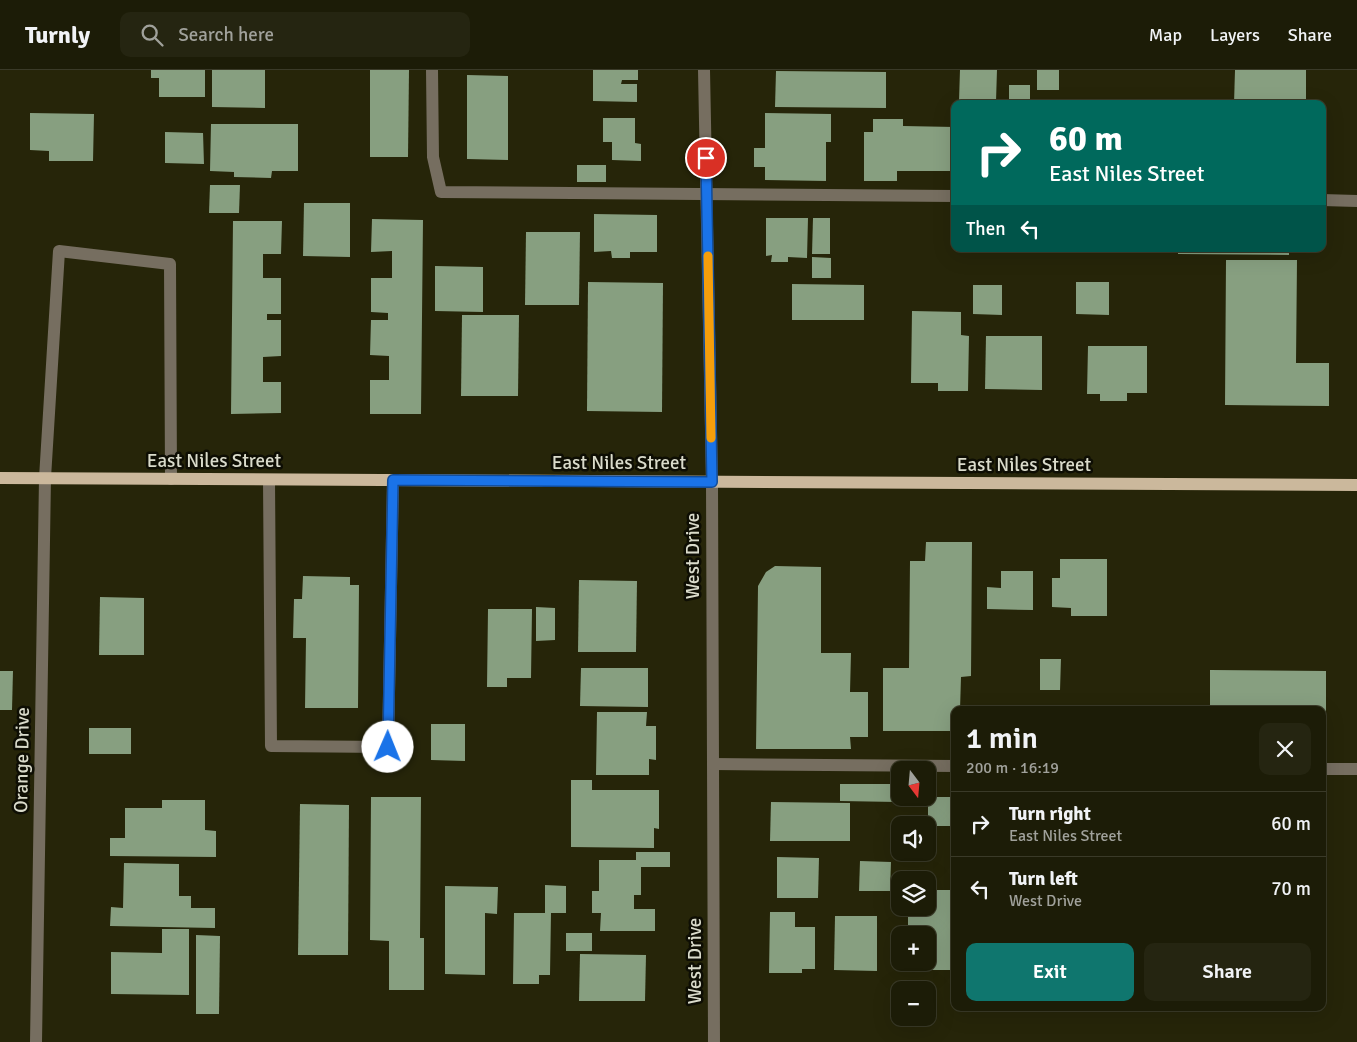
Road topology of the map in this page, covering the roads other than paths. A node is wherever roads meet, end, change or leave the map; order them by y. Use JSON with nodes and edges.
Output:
{"nodes":[{"id":1,"x":432,"y":70,"type":"edge"},
{"id":2,"x":704,"y":70,"type":"edge"},
{"id":3,"x":706,"y":192,"type":"junction"},
{"id":4,"x":951,"y":196,"type":"edge"},
{"id":5,"x":1326,"y":200,"type":"edge"},
{"id":6,"x":1357,"y":200,"type":"edge"},
{"id":7,"x":0,"y":478,"type":"edge"},
{"id":8,"x":45,"y":478,"type":"junction"},
{"id":9,"x":171,"y":479,"type":"junction"},
{"id":10,"x":269,"y":480,"type":"junction"},
{"id":11,"x":393,"y":480,"type":"junction"},
{"id":12,"x":712,"y":482,"type":"junction"},
{"id":13,"x":1357,"y":486,"type":"edge"},
{"id":14,"x":713,"y":764,"type":"junction"},
{"id":15,"x":951,"y":766,"type":"edge"},
{"id":16,"x":1326,"y":769,"type":"edge"},
{"id":17,"x":1357,"y":769,"type":"edge"},
{"id":18,"x":36,"y":1042,"type":"edge"},
{"id":19,"x":714,"y":1042,"type":"edge"}],
"edges":[{"from":1,"to":3,"type":"street"},
{"from":2,"to":3,"type":"street","name":"West Drive"},
{"from":3,"to":4,"type":"street"},
{"from":3,"to":12,"type":"street","name":"West Drive"},
{"from":5,"to":6,"type":"street"},
{"from":7,"to":8,"type":"main road","name":"East Niles Street"},
{"from":8,"to":9,"type":"main road","name":"East Niles Street"},
{"from":8,"to":9,"type":"street","name":"Orange Drive"},
{"from":8,"to":18,"type":"street","name":"Orange Drive"},
{"from":9,"to":10,"type":"main road","name":"East Niles Street"},
{"from":10,"to":11,"type":"main road","name":"East Niles Street"},
{"from":10,"to":11,"type":"street"},
{"from":11,"to":12,"type":"main road","name":"East Niles Street"},
{"from":12,"to":13,"type":"main road","name":"East Niles Street"},
{"from":12,"to":14,"type":"street","name":"West Drive"},
{"from":14,"to":15,"type":"street"},
{"from":14,"to":19,"type":"street","name":"West Drive"},
{"from":16,"to":17,"type":"street"}]}
